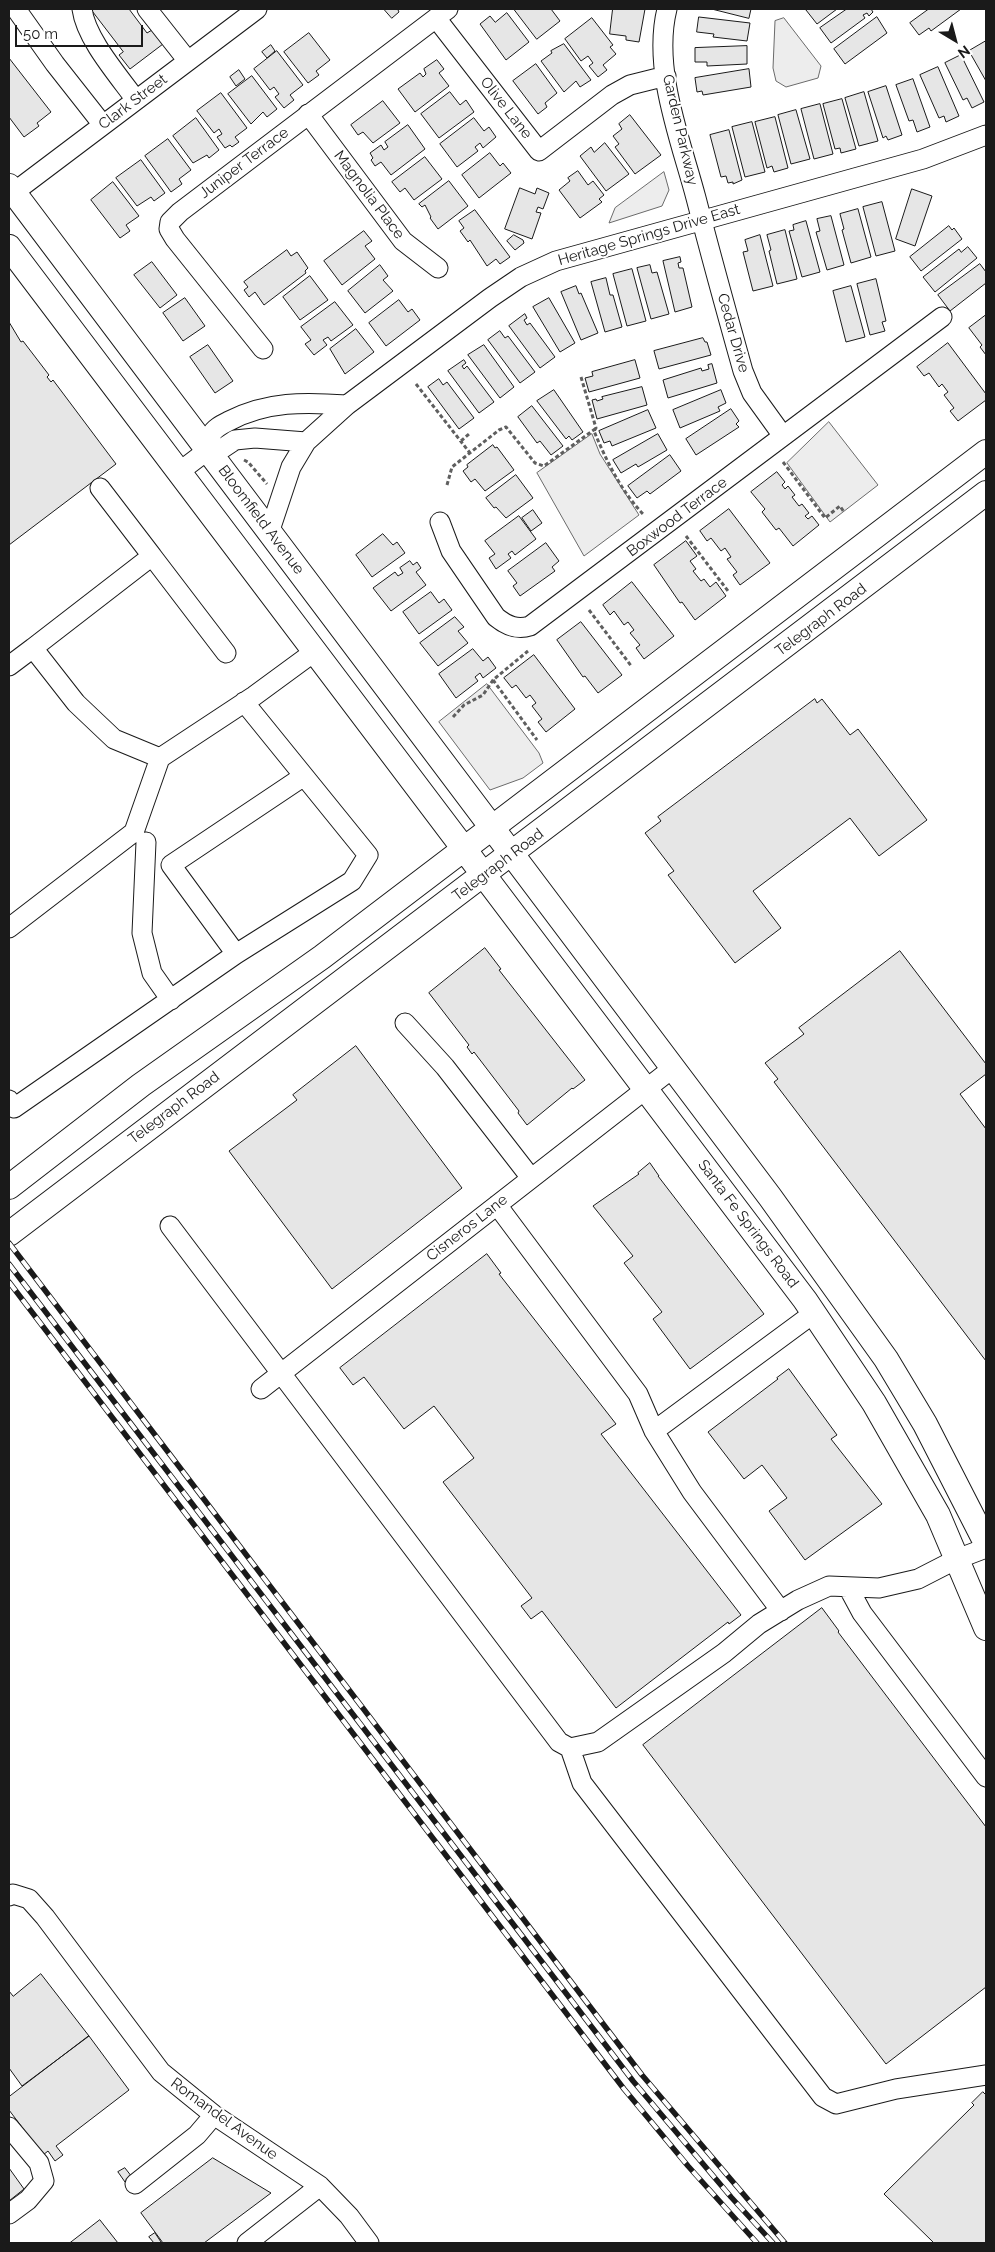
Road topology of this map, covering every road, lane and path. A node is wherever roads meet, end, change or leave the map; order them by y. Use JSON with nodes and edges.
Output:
{"nodes":[{"id":1,"x":16,"y":9,"type":"edge"},
{"id":2,"x":82,"y":9,"type":"edge"},
{"id":3,"x":148,"y":9,"type":"edge"},
{"id":4,"x":257,"y":9,"type":"edge"},
{"id":5,"x":666,"y":9,"type":"edge"},
{"id":6,"x":442,"y":13,"type":"edge"},
{"id":7,"x":188,"y":61,"type":"junction"},
{"id":8,"x":666,"y":76,"type":"junction"},
{"id":9,"x":136,"y":100,"type":"junction"},
{"id":10,"x":308,"y":114,"type":"junction"},
{"id":11,"x":103,"y":125,"type":"junction"},
{"id":12,"x":986,"y":134,"type":"edge"},
{"id":13,"x":10,"y":192,"type":"edge"},
{"id":14,"x":702,"y":221,"type":"junction"},
{"id":15,"x":9,"y":247,"type":"edge"},
{"id":16,"x":438,"y":268,"type":"dead end"},
{"id":17,"x":942,"y":317,"type":"dead end"},
{"id":18,"x":263,"y":349,"type":"dead end"},
{"id":19,"x":581,"y":378,"type":"dead end"},
{"id":20,"x":416,"y":384,"type":"dead end"},
{"id":21,"x":346,"y":405,"type":"junction"},
{"id":22,"x":595,"y":429,"type":"junction"},
{"id":23,"x":469,"y":434,"type":"dead end"},
{"id":24,"x":783,"y":436,"type":"junction"},
{"id":25,"x":461,"y":440,"type":"junction"},
{"id":26,"x":306,"y":442,"type":"junction"},
{"id":27,"x":208,"y":450,"type":"junction"},
{"id":28,"x":470,"y":452,"type":"junction"},
{"id":29,"x":986,"y":452,"type":"edge"},
{"id":30,"x":244,"y":460,"type":"dead end"},
{"id":31,"x":783,"y":462,"type":"dead end"},
{"id":32,"x":179,"y":472,"type":"junction"},
{"id":33,"x":448,"y":485,"type":"dead end"},
{"id":34,"x":100,"y":488,"type":"dead end"},
{"id":35,"x":272,"y":488,"type":"dead end"},
{"id":36,"x":986,"y":493,"type":"edge"},
{"id":37,"x":844,"y":512,"type":"dead end"},
{"id":38,"x":643,"y":514,"type":"dead end"},
{"id":39,"x":440,"y":522,"type":"dead end"},
{"id":40,"x":270,"y":530,"type":"junction"},
{"id":41,"x":686,"y":536,"type":"dead end"},
{"id":42,"x":152,"y":556,"type":"junction"},
{"id":43,"x":728,"y":591,"type":"dead end"},
{"id":44,"x":588,"y":610,"type":"dead end"},
{"id":45,"x":33,"y":648,"type":"junction"},
{"id":46,"x":528,"y":651,"type":"dead end"},
{"id":47,"x":314,"y":652,"type":"junction"},
{"id":48,"x":226,"y":653,"type":"dead end"},
{"id":49,"x":9,"y":666,"type":"edge"},
{"id":50,"x":632,"y":667,"type":"dead end"},
{"id":51,"x":492,"y":680,"type":"junction"},
{"id":52,"x":244,"y":702,"type":"junction"},
{"id":53,"x":453,"y":717,"type":"dead end"},
{"id":54,"x":538,"y":740,"type":"dead end"},
{"id":55,"x":160,"y":758,"type":"junction"},
{"id":56,"x":304,"y":776,"type":"junction"},
{"id":57,"x":493,"y":827,"type":"junction"},
{"id":58,"x":140,"y":837,"type":"junction"},
{"id":59,"x":464,"y":850,"type":"junction"},
{"id":60,"x":513,"y":853,"type":"junction"},
{"id":61,"x":172,"y":865,"type":"junction"},
{"id":62,"x":484,"y":876,"type":"junction"},
{"id":63,"x":9,"y":928,"type":"edge"},
{"id":64,"x":236,"y":954,"type":"junction"},
{"id":65,"x":170,"y":1000,"type":"junction"},
{"id":66,"x":405,"y":1023,"type":"dead end"},
{"id":67,"x":673,"y":1068,"type":"junction"},
{"id":68,"x":645,"y":1090,"type":"junction"},
{"id":69,"x":9,"y":1100,"type":"edge"},
{"id":70,"x":531,"y":1178,"type":"junction"},
{"id":71,"x":9,"y":1188,"type":"edge"},
{"id":72,"x":496,"y":1205,"type":"junction"},
{"id":73,"x":170,"y":1226,"type":"dead end"},
{"id":74,"x":9,"y":1234,"type":"edge"},
{"id":75,"x":814,"y":1313,"type":"junction"},
{"id":76,"x":282,"y":1373,"type":"junction"},
{"id":77,"x":261,"y":1389,"type":"dead end"},
{"id":78,"x":654,"y":1431,"type":"junction"},
{"id":79,"x":986,"y":1542,"type":"edge"},
{"id":80,"x":986,"y":1548,"type":"edge"},
{"id":81,"x":958,"y":1559,"type":"junction"},
{"id":82,"x":848,"y":1587,"type":"junction"},
{"id":83,"x":781,"y":1610,"type":"junction"},
{"id":84,"x":986,"y":1628,"type":"edge"},
{"id":85,"x":570,"y":1748,"type":"junction"},
{"id":86,"x":986,"y":1777,"type":"edge"},
{"id":87,"x":11,"y":1895,"type":"edge"},
{"id":88,"x":986,"y":2074,"type":"edge"},
{"id":89,"x":214,"y":2115,"type":"junction"},
{"id":90,"x":9,"y":2127,"type":"edge"},
{"id":91,"x":135,"y":2184,"type":"dead end"},
{"id":92,"x":320,"y":2186,"type":"junction"},
{"id":93,"x":9,"y":2214,"type":"edge"},
{"id":94,"x":247,"y":2243,"type":"edge"},
{"id":95,"x":369,"y":2243,"type":"edge"}],
"edges":[{"from":1,"to":11,"type":"street"},
{"from":2,"to":9,"type":"street"},
{"from":3,"to":7,"type":"street"},
{"from":4,"to":7,"type":"street","name":"Clark Street"},
{"from":5,"to":8,"type":"street","name":"Garden Parkway"},
{"from":6,"to":8,"type":"street","name":"Olive Lane"},
{"from":6,"to":10,"type":"street","name":"Juniper Terrace"},
{"from":7,"to":9,"type":"street","name":"Clark Street"},
{"from":8,"to":14,"type":"street","name":"Garden Parkway"},
{"from":9,"to":11,"type":"street","name":"Clark Street"},
{"from":10,"to":16,"type":"street","name":"Magnolia Place"},
{"from":10,"to":18,"type":"street","name":"Juniper Terrace"},
{"from":11,"to":13,"type":"street","name":"Clark Street"},
{"from":12,"to":14,"type":"street","name":"Heritage Springs Drive East"},
{"from":13,"to":27,"type":"main road","name":"Bloomfield Avenue"},
{"from":14,"to":21,"type":"street","name":"Heritage Springs Drive East"},
{"from":14,"to":24,"type":"street","name":"Cedar Drive"},
{"from":15,"to":32,"type":"main road"},
{"from":17,"to":24,"type":"street","name":"Boxwood Terrace"},
{"from":19,"to":22,"type":"path"},
{"from":20,"to":25,"type":"path"},
{"from":21,"to":26,"type":"street","name":"Heritage Springs Drive East"},
{"from":21,"to":27,"type":"street"},
{"from":22,"to":28,"type":"path"},
{"from":22,"to":38,"type":"path"},
{"from":23,"to":25,"type":"path"},
{"from":24,"to":39,"type":"street","name":"Boxwood Terrace"},
{"from":25,"to":28,"type":"path"},
{"from":26,"to":27,"type":"street"},
{"from":26,"to":40,"type":"street","name":"Heritage Springs Drive East"},
{"from":27,"to":32,"type":"street"},
{"from":27,"to":40,"type":"main road","name":"Bloomfield Avenue"},
{"from":28,"to":33,"type":"path"},
{"from":29,"to":57,"type":"main road"},
{"from":30,"to":35,"type":"path"},
{"from":31,"to":37,"type":"path"},
{"from":32,"to":47,"type":"main road"},
{"from":34,"to":42,"type":"street"},
{"from":36,"to":60,"type":"main road","name":"Telegraph Road"},
{"from":40,"to":57,"type":"main road","name":"Bloomfield Avenue"},
{"from":41,"to":43,"type":"path"},
{"from":42,"to":45,"type":"street"},
{"from":42,"to":48,"type":"street"},
{"from":44,"to":50,"type":"path"},
{"from":45,"to":49,"type":"street"},
{"from":45,"to":55,"type":"street"},
{"from":46,"to":51,"type":"path"},
{"from":47,"to":52,"type":"street"},
{"from":47,"to":59,"type":"main road"},
{"from":51,"to":53,"type":"path"},
{"from":51,"to":54,"type":"path"},
{"from":52,"to":55,"type":"street"},
{"from":52,"to":56,"type":"street"},
{"from":55,"to":58,"type":"street"},
{"from":56,"to":61,"type":"street"},
{"from":56,"to":64,"type":"street"},
{"from":57,"to":59,"type":"main road"},
{"from":57,"to":60,"type":"main road","name":"Bloomfield Avenue"},
{"from":58,"to":61,"type":"street"},
{"from":58,"to":63,"type":"street"},
{"from":58,"to":65,"type":"street"},
{"from":59,"to":62,"type":"main road","name":"Santa Fe Springs Road"},
{"from":59,"to":71,"type":"main road"},
{"from":60,"to":62,"type":"main road","name":"Telegraph Road"},
{"from":60,"to":67,"type":"main road"},
{"from":61,"to":64,"type":"street"},
{"from":62,"to":68,"type":"main road","name":"Santa Fe Springs Road"},
{"from":62,"to":74,"type":"main road","name":"Telegraph Road"},
{"from":64,"to":65,"type":"street"},
{"from":65,"to":69,"type":"street"},
{"from":66,"to":70,"type":"street"},
{"from":67,"to":68,"type":"street","name":"Cisneros Lane"},
{"from":67,"to":79,"type":"main road"},
{"from":68,"to":70,"type":"street","name":"Cisneros Lane"},
{"from":68,"to":75,"type":"main road","name":"Santa Fe Springs Road"},
{"from":70,"to":72,"type":"street","name":"Cisneros Lane"},
{"from":72,"to":76,"type":"street","name":"Cisneros Lane"},
{"from":72,"to":78,"type":"street"},
{"from":73,"to":76,"type":"street"},
{"from":75,"to":78,"type":"street"},
{"from":75,"to":81,"type":"main road","name":"Santa Fe Springs Road"},
{"from":76,"to":77,"type":"street","name":"Cisneros Lane"},
{"from":76,"to":85,"type":"street"},
{"from":78,"to":83,"type":"street"},
{"from":80,"to":81,"type":"street"},
{"from":81,"to":82,"type":"street"},
{"from":81,"to":84,"type":"main road","name":"Santa Fe Springs Road"},
{"from":82,"to":83,"type":"street"},
{"from":82,"to":86,"type":"street"},
{"from":83,"to":85,"type":"street"},
{"from":85,"to":88,"type":"street"},
{"from":87,"to":89,"type":"street","name":"Romandel Avenue"},
{"from":89,"to":91,"type":"street"},
{"from":89,"to":92,"type":"street","name":"Romandel Avenue"},
{"from":90,"to":93,"type":"street"},
{"from":92,"to":94,"type":"street"},
{"from":92,"to":95,"type":"street","name":"Romandel Avenue"}]}
